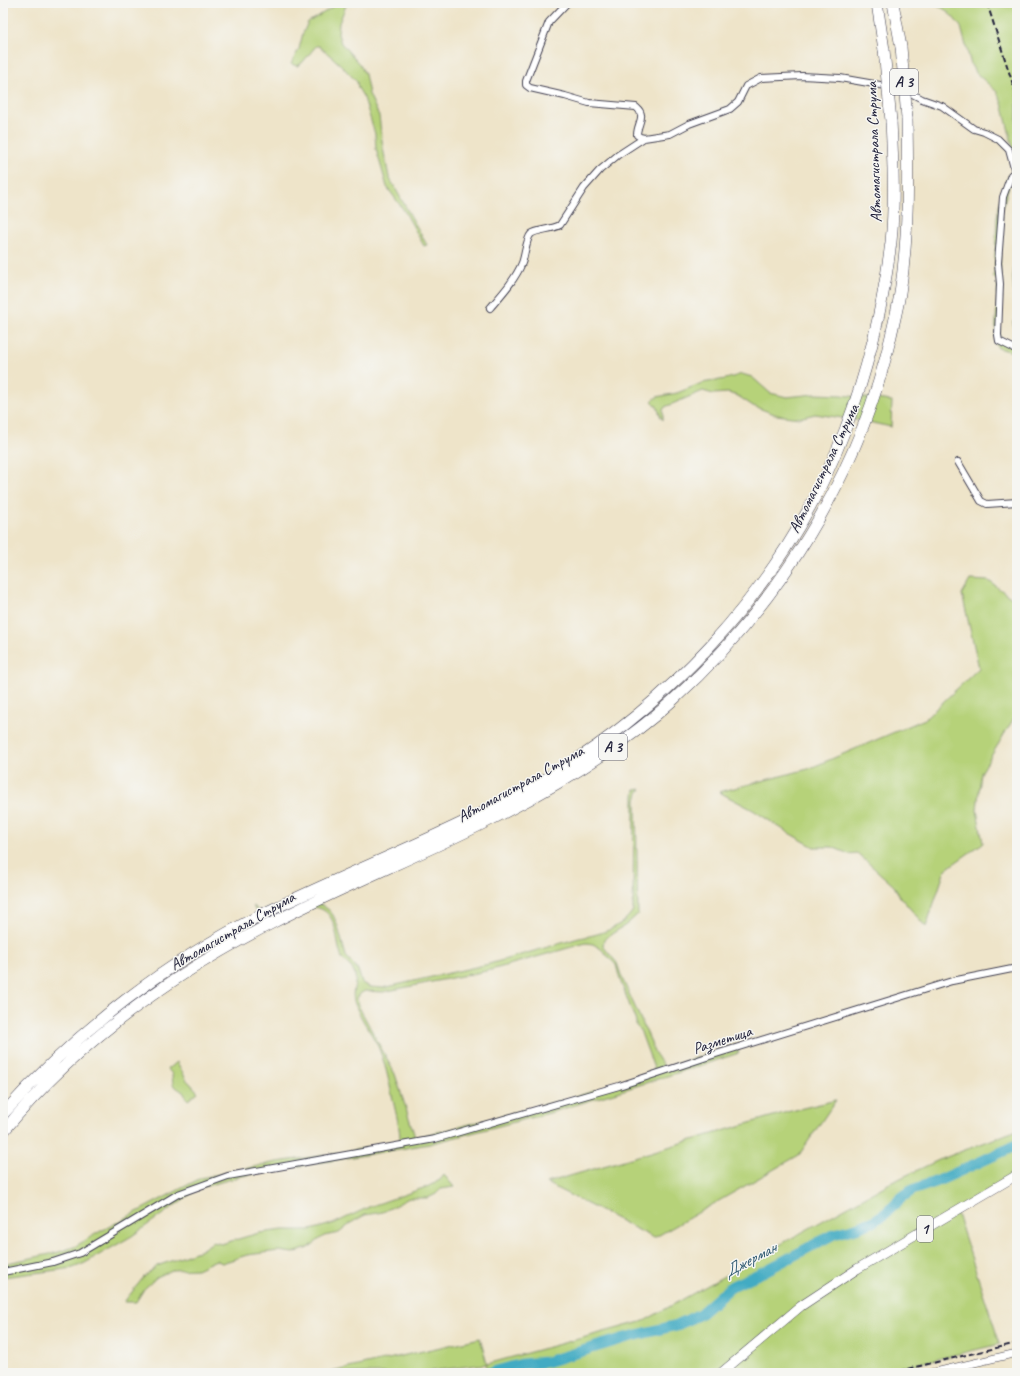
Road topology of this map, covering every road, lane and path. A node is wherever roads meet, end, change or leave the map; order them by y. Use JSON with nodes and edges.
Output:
{"nodes":[{"id":1,"x":567,"y":3,"type":"edge"},
{"id":2,"x":876,"y":3,"type":"edge"},
{"id":3,"x":893,"y":3,"type":"edge"},
{"id":4,"x":644,"y":138,"type":"junction"},
{"id":5,"x":1016,"y":173,"type":"edge"},
{"id":6,"x":490,"y":308,"type":"dead end"},
{"id":7,"x":1017,"y":350,"type":"edge"},
{"id":8,"x":958,"y":462,"type":"dead end"},
{"id":9,"x":1017,"y":502,"type":"edge"},
{"id":10,"x":1017,"y":968,"type":"edge"},
{"id":11,"x":3,"y":1114,"type":"edge"},
{"id":12,"x":3,"y":1132,"type":"edge"},
{"id":13,"x":1017,"y":1175,"type":"edge"},
{"id":14,"x":3,"y":1272,"type":"edge"},
{"id":15,"x":1017,"y":1353,"type":"edge"},
{"id":16,"x":721,"y":1373,"type":"edge"},
{"id":17,"x":931,"y":1373,"type":"edge"}],
"edges":[{"from":1,"to":4,"type":"street"},
{"from":2,"to":11,"type":"highway","name":"Автомагистрала Струма","number":"A 3","bridge":true},
{"from":3,"to":12,"type":"highway","name":"Автомагистрала Струма","number":"A 3","bridge":true},
{"from":4,"to":5,"type":"street"},
{"from":4,"to":6,"type":"street"},
{"from":5,"to":7,"type":"street"},
{"from":8,"to":9,"type":"street"},
{"from":10,"to":14,"type":"street","name":"Разметица"},
{"from":13,"to":16,"type":"main road","number":"1"},
{"from":15,"to":17,"type":"street"}]}
